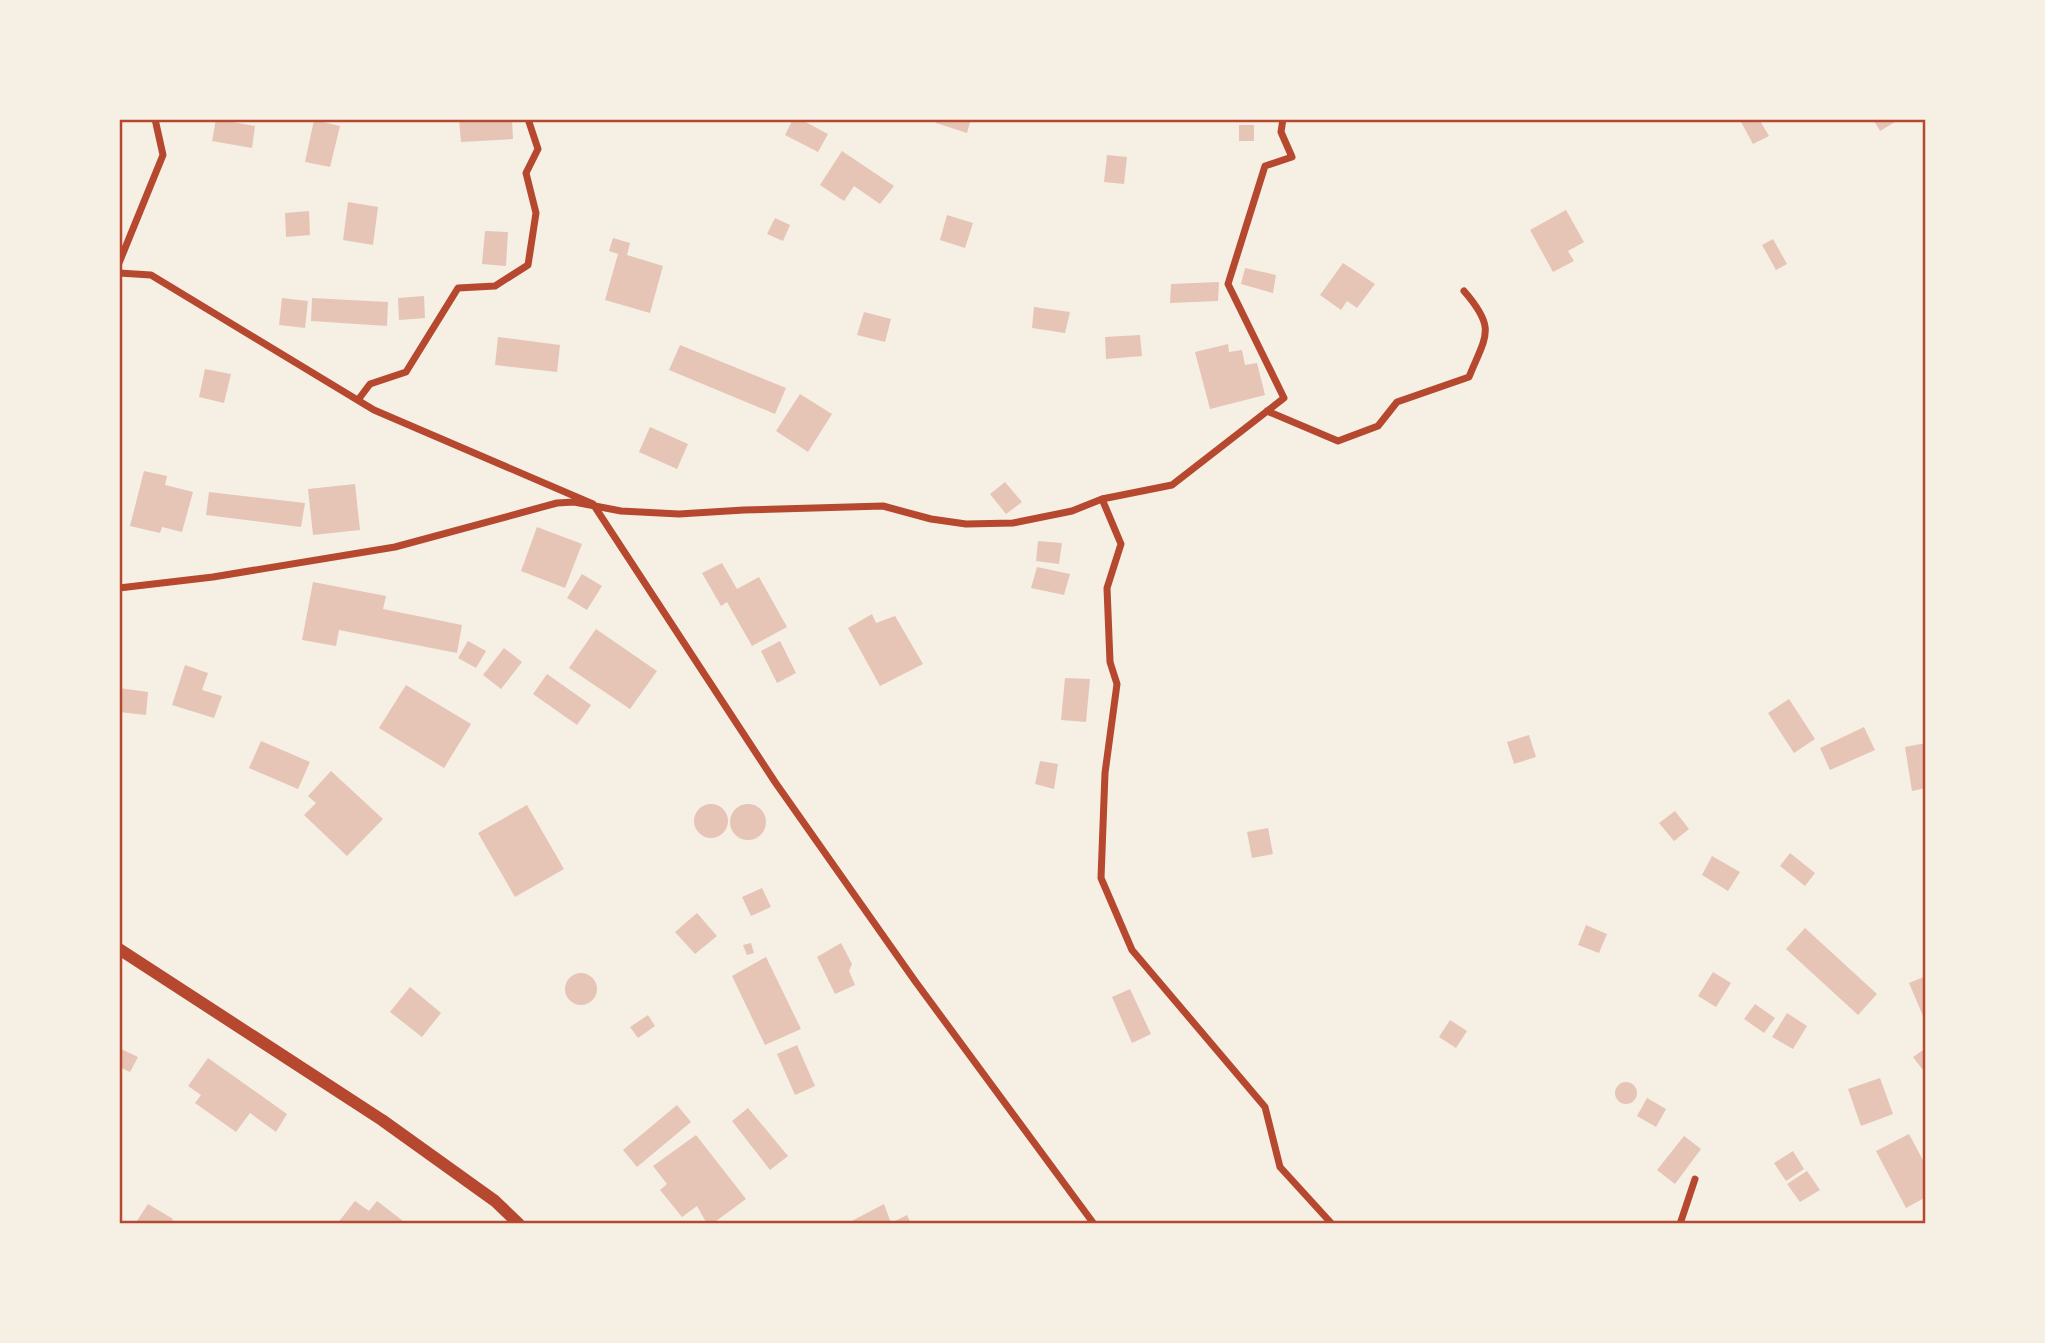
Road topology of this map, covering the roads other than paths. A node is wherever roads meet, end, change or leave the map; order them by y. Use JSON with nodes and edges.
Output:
{"nodes":[{"id":1,"x":155,"y":119,"type":"edge"},
{"id":2,"x":531,"y":119,"type":"edge"},
{"id":3,"x":1283,"y":119,"type":"edge"},
{"id":4,"x":119,"y":263,"type":"edge"},
{"id":5,"x":119,"y":273,"type":"edge"},
{"id":6,"x":1464,"y":291,"type":"dead end"},
{"id":7,"x":358,"y":400,"type":"junction"},
{"id":8,"x":1266,"y":411,"type":"junction"},
{"id":9,"x":1102,"y":499,"type":"junction"},
{"id":10,"x":593,"y":504,"type":"junction"},
{"id":11,"x":119,"y":588,"type":"edge"},
{"id":12,"x":119,"y":949,"type":"edge"},
{"id":13,"x":1695,"y":1180,"type":"dead end"},
{"id":14,"x":519,"y":1224,"type":"edge"},
{"id":15,"x":1094,"y":1224,"type":"edge"},
{"id":16,"x":1332,"y":1224,"type":"edge"},
{"id":17,"x":1680,"y":1224,"type":"edge"}],
"edges":[{"from":1,"to":4,"type":"street"},
{"from":2,"to":7,"type":"street"},
{"from":3,"to":8,"type":"street"},
{"from":5,"to":7,"type":"street"},
{"from":6,"to":8,"type":"street"},
{"from":7,"to":10,"type":"street"},
{"from":8,"to":9,"type":"street"},
{"from":9,"to":10,"type":"street"},
{"from":9,"to":16,"type":"street"},
{"from":10,"to":11,"type":"street"},
{"from":10,"to":15,"type":"street"},
{"from":12,"to":14,"type":"street"},
{"from":13,"to":17,"type":"street"}]}
